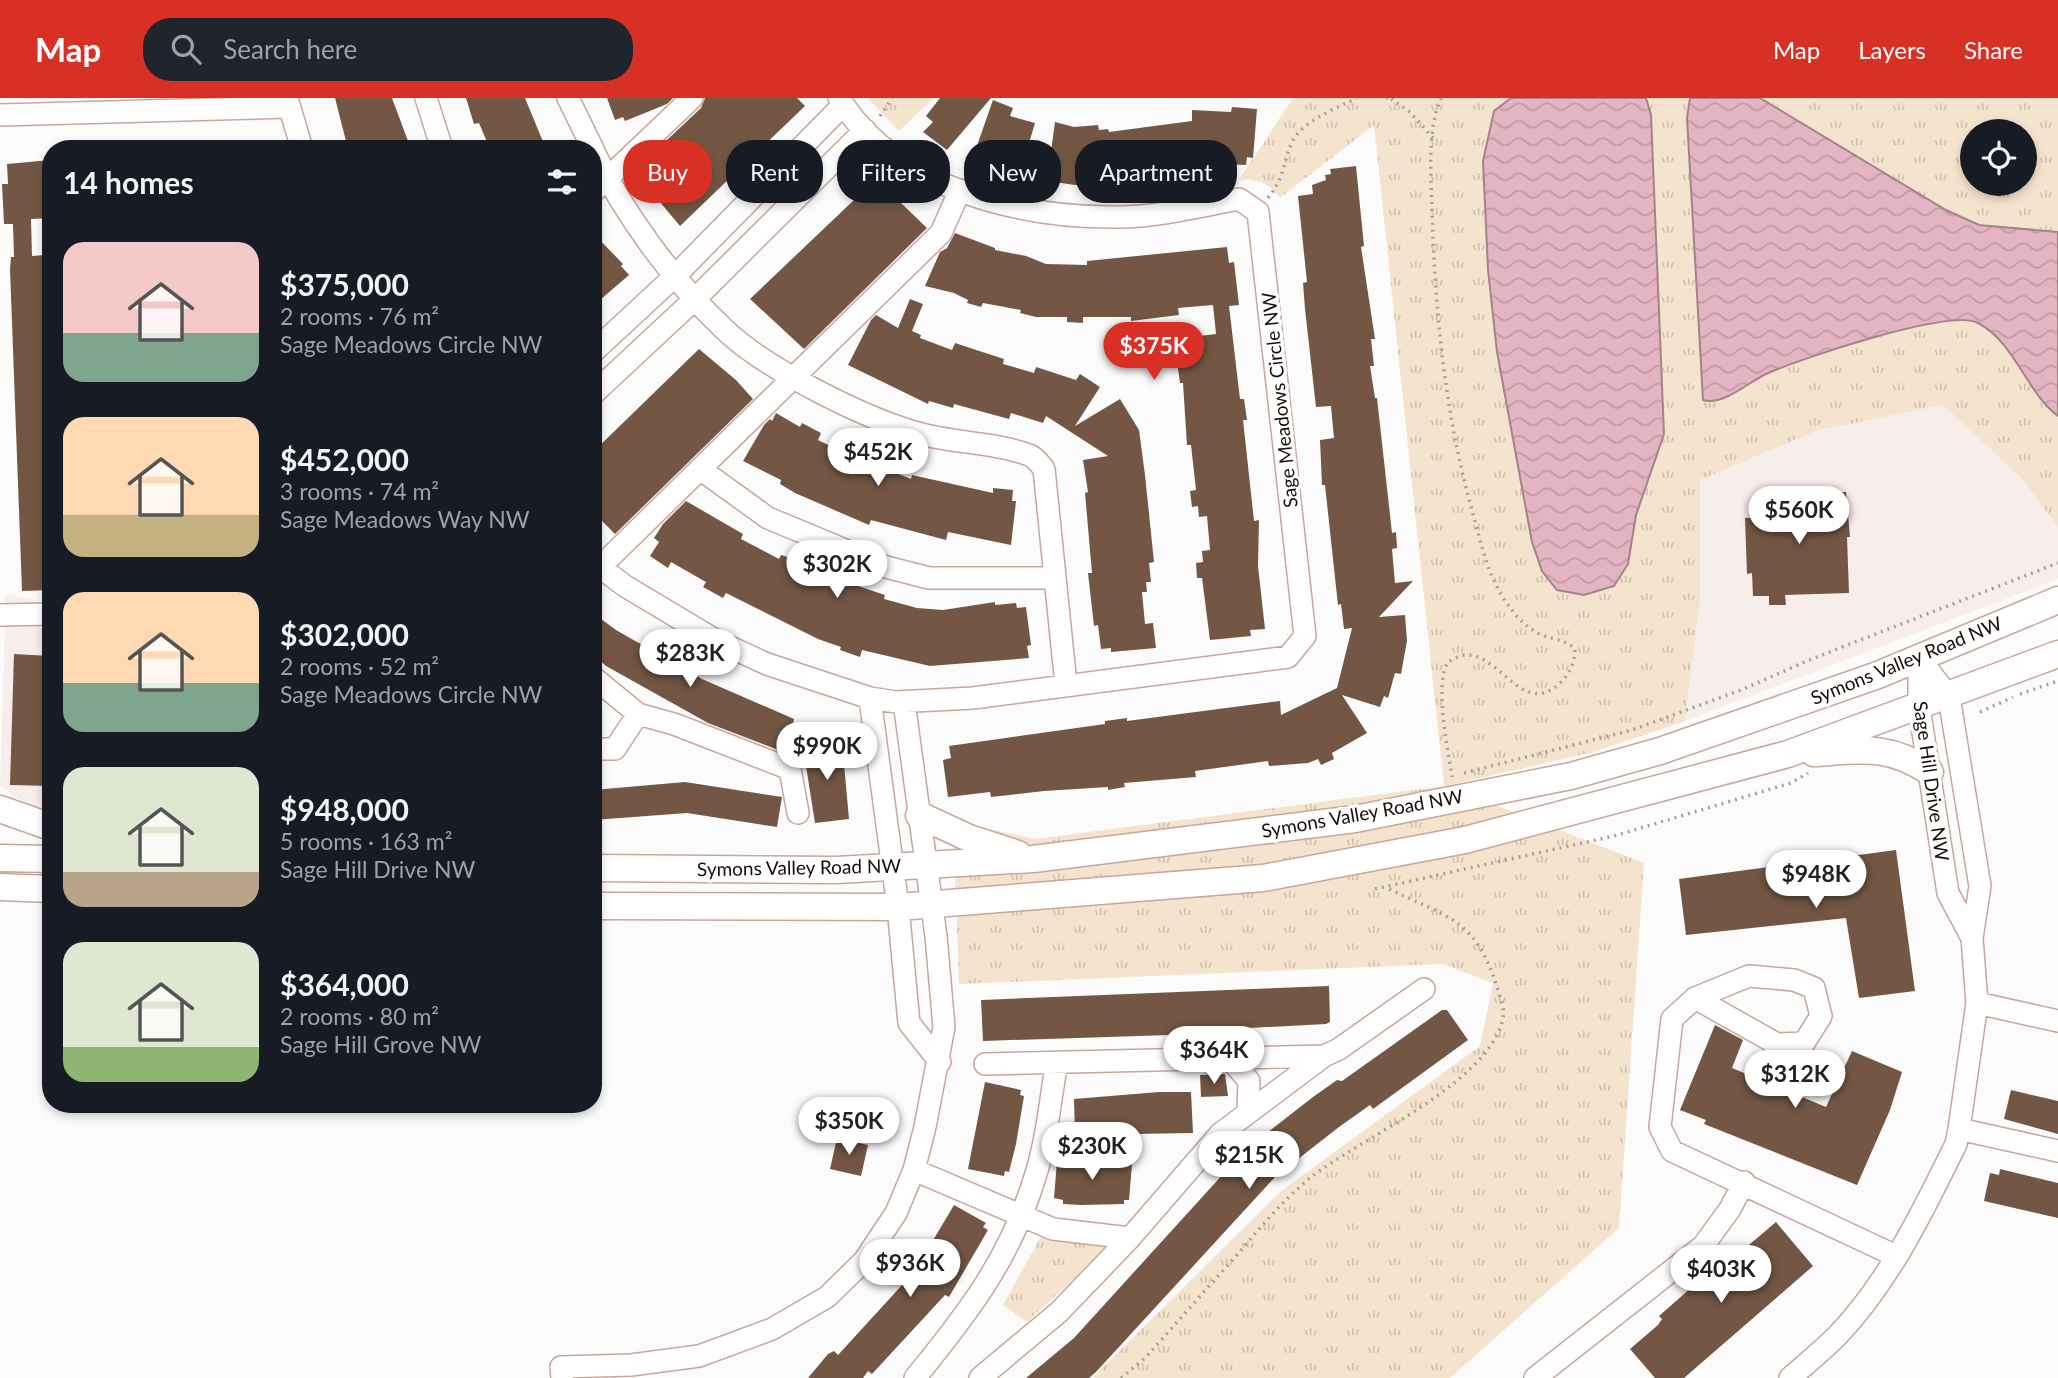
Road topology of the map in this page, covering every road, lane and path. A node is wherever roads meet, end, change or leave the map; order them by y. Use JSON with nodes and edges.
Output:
{"nodes":[{"id":1,"x":426,"y":98,"type":"edge"},
{"id":2,"x":568,"y":98,"type":"edge"},
{"id":3,"x":692,"y":98,"type":"edge"},
{"id":4,"x":1357,"y":98,"type":"edge"},
{"id":5,"x":1390,"y":98,"type":"edge"},
{"id":6,"x":1441,"y":98,"type":"edge"},
{"id":7,"x":841,"y":101,"type":"edge"},
{"id":8,"x":288,"y":102,"type":"edge"},
{"id":9,"x":0,"y":115,"type":"edge"},
{"id":10,"x":865,"y":130,"type":"junction"},
{"id":11,"x":1433,"y":138,"type":"junction"},
{"id":12,"x":299,"y":140,"type":"edge"},
{"id":13,"x":439,"y":140,"type":"edge"},
{"id":14,"x":589,"y":140,"type":"edge"},
{"id":15,"x":602,"y":184,"type":"edge"},
{"id":16,"x":602,"y":188,"type":"edge"},
{"id":17,"x":960,"y":190,"type":"junction"},
{"id":18,"x":1258,"y":212,"type":"junction"},
{"id":19,"x":676,"y":275,"type":"junction"},
{"id":20,"x":695,"y":299,"type":"junction"},
{"id":21,"x":602,"y":344,"type":"edge"},
{"id":22,"x":793,"y":377,"type":"junction"},
{"id":23,"x":602,"y":386,"type":"edge"},
{"id":24,"x":700,"y":469,"type":"junction"},
{"id":25,"x":602,"y":559,"type":"edge"},
{"id":26,"x":2058,"y":563,"type":"edge"},
{"id":27,"x":602,"y":569,"type":"edge"},
{"id":28,"x":1055,"y":578,"type":"junction"},
{"id":29,"x":2058,"y":600,"type":"edge"},
{"id":30,"x":42,"y":614,"type":"edge"},
{"id":31,"x":0,"y":615,"type":"edge"},
{"id":32,"x":2058,"y":654,"type":"edge"},
{"id":33,"x":1919,"y":658,"type":"junction"},
{"id":34,"x":2058,"y":681,"type":"edge"},
{"id":35,"x":602,"y":684,"type":"edge"},
{"id":36,"x":1066,"y":685,"type":"junction"},
{"id":37,"x":1949,"y":697,"type":"junction"},
{"id":38,"x":870,"y":698,"type":"junction"},
{"id":39,"x":904,"y":702,"type":"junction"},
{"id":40,"x":1919,"y":707,"type":"junction"},
{"id":41,"x":1980,"y":712,"type":"dead end"},
{"id":42,"x":638,"y":714,"type":"junction"},
{"id":43,"x":602,"y":749,"type":"edge"},
{"id":44,"x":1788,"y":754,"type":"junction"},
{"id":45,"x":1812,"y":772,"type":"dead end"},
{"id":46,"x":1930,"y":772,"type":"junction"},
{"id":47,"x":1454,"y":786,"type":"junction"},
{"id":48,"x":0,"y":809,"type":"edge"},
{"id":49,"x":798,"y":813,"type":"dead end"},
{"id":50,"x":919,"y":815,"type":"junction"},
{"id":51,"x":42,"y":826,"type":"edge"},
{"id":52,"x":0,"y":858,"type":"edge"},
{"id":53,"x":42,"y":859,"type":"edge"},
{"id":54,"x":1032,"y":859,"type":"junction"},
{"id":55,"x":927,"y":865,"type":"junction"},
{"id":56,"x":893,"y":867,"type":"junction"},
{"id":57,"x":602,"y":868,"type":"edge"},
{"id":58,"x":0,"y":887,"type":"edge"},
{"id":59,"x":1385,"y":887,"type":"junction"},
{"id":60,"x":42,"y":889,"type":"edge"},
{"id":61,"x":1375,"y":889,"type":"dead end"},
{"id":62,"x":932,"y":905,"type":"junction"},
{"id":63,"x":602,"y":906,"type":"edge"},
{"id":64,"x":898,"y":907,"type":"junction"},
{"id":65,"x":1972,"y":938,"type":"junction"},
{"id":66,"x":1424,"y":989,"type":"dead end"},
{"id":67,"x":1695,"y":998,"type":"junction"},
{"id":68,"x":1977,"y":1003,"type":"junction"},
{"id":69,"x":2058,"y":1021,"type":"edge"},
{"id":70,"x":1324,"y":1056,"type":"junction"},
{"id":71,"x":1230,"y":1059,"type":"junction"},
{"id":72,"x":940,"y":1062,"type":"junction"},
{"id":73,"x":1057,"y":1062,"type":"junction"},
{"id":74,"x":985,"y":1064,"type":"dead end"},
{"id":75,"x":1248,"y":1111,"type":"junction"},
{"id":76,"x":1959,"y":1129,"type":"junction"},
{"id":77,"x":2058,"y":1151,"type":"edge"},
{"id":78,"x":914,"y":1170,"type":"junction"},
{"id":79,"x":1744,"y":1182,"type":"junction"},
{"id":80,"x":1022,"y":1214,"type":"junction"},
{"id":81,"x":1130,"y":1238,"type":"junction"},
{"id":82,"x":1896,"y":1256,"type":"junction"},
{"id":83,"x":562,"y":1378,"type":"edge"},
{"id":84,"x":915,"y":1378,"type":"edge"},
{"id":85,"x":980,"y":1378,"type":"edge"},
{"id":86,"x":1121,"y":1378,"type":"edge"},
{"id":87,"x":1535,"y":1378,"type":"edge"},
{"id":88,"x":1790,"y":1378,"type":"edge"}],
"edges":[{"from":1,"to":13,"type":"street"},
{"from":2,"to":14,"type":"street"},
{"from":3,"to":15,"type":"street"},
{"from":4,"to":18,"type":"path"},
{"from":5,"to":11,"type":"path"},
{"from":6,"to":11,"type":"path"},
{"from":7,"to":10,"type":"street"},
{"from":7,"to":19,"type":"street"},
{"from":8,"to":9,"type":"street"},
{"from":8,"to":12,"type":"street"},
{"from":10,"to":17,"type":"street"},
{"from":10,"to":20,"type":"street"},
{"from":11,"to":47,"type":"path"},
{"from":16,"to":19,"type":"street"},
{"from":17,"to":18,"type":"street"},
{"from":17,"to":22,"type":"street"},
{"from":18,"to":36,"type":"street","name":"Sage Meadows Circle NW"},
{"from":19,"to":20,"type":"street"},
{"from":19,"to":21,"type":"street"},
{"from":20,"to":22,"type":"street"},
{"from":20,"to":23,"type":"street"},
{"from":22,"to":24,"type":"street"},
{"from":22,"to":28,"type":"street"},
{"from":24,"to":25,"type":"street"},
{"from":24,"to":28,"type":"street"},
{"from":26,"to":47,"type":"path"},
{"from":27,"to":38,"type":"street","name":"Sage Meadows Circle NW"},
{"from":28,"to":36,"type":"street"},
{"from":29,"to":33,"type":"main road","name":"Symons Valley Road NW"},
{"from":30,"to":31,"type":"street"},
{"from":32,"to":37,"type":"main road","name":"Symons Valley Road NW"},
{"from":33,"to":37,"type":"street","name":"Sage Hill Drive NW"},
{"from":33,"to":40,"type":"street","name":"Sage Hill Drive NW"},
{"from":33,"to":47,"type":"main road","name":"Symons Valley Road NW"},
{"from":34,"to":41,"type":"path"},
{"from":35,"to":42,"type":"street"},
{"from":36,"to":39,"type":"street","name":"Sage Meadows Circle NW"},
{"from":37,"to":40,"type":"main road","name":"Symons Valley Road NW"},
{"from":37,"to":65,"type":"street","name":"Sage Hill Drive NW"},
{"from":38,"to":39,"type":"street","name":"Sage Meadows Circle NW"},
{"from":38,"to":56,"type":"street"},
{"from":39,"to":50,"type":"street"},
{"from":40,"to":44,"type":"main road","name":"Symons Valley Road NW"},
{"from":40,"to":46,"type":"street","name":"Sage Hill Drive NW"},
{"from":42,"to":43,"type":"street"},
{"from":42,"to":49,"type":"street"},
{"from":44,"to":46,"type":"main road"},
{"from":44,"to":62,"type":"main road","name":"Symons Valley Road NW"},
{"from":45,"to":59,"type":"path"},
{"from":46,"to":65,"type":"street","name":"Sage Hill Drive NW"},
{"from":47,"to":54,"type":"main road","name":"Symons Valley Road NW"},
{"from":48,"to":51,"type":"main road"},
{"from":50,"to":54,"type":"main road"},
{"from":50,"to":55,"type":"street"},
{"from":52,"to":53,"type":"main road"},
{"from":54,"to":55,"type":"main road","name":"Symons Valley Road NW"},
{"from":55,"to":56,"type":"main road","name":"Symons Valley Road NW"},
{"from":55,"to":62,"type":"street"},
{"from":56,"to":57,"type":"main road","name":"Symons Valley Road NW"},
{"from":56,"to":64,"type":"street"},
{"from":58,"to":60,"type":"main road"},
{"from":59,"to":61,"type":"path"},
{"from":59,"to":86,"type":"path"},
{"from":62,"to":64,"type":"main road","name":"Symons Valley Road NW"},
{"from":62,"to":72,"type":"street"},
{"from":63,"to":64,"type":"main road","name":"Symons Valley Road NW"},
{"from":64,"to":72,"type":"street"},
{"from":65,"to":68,"type":"street","name":"Sage Hill Drive NW"},
{"from":66,"to":70,"type":"street"},
{"from":67,"to":67,"type":"street"},
{"from":67,"to":79,"type":"street"},
{"from":68,"to":69,"type":"street"},
{"from":68,"to":76,"type":"street","name":"Sage Hill Drive NW"},
{"from":70,"to":71,"type":"street"},
{"from":70,"to":75,"type":"street"},
{"from":71,"to":73,"type":"street"},
{"from":71,"to":75,"type":"street"},
{"from":72,"to":78,"type":"street"},
{"from":73,"to":74,"type":"street"},
{"from":73,"to":80,"type":"street"},
{"from":75,"to":81,"type":"street"},
{"from":76,"to":77,"type":"street"},
{"from":76,"to":82,"type":"street","name":"Sage Hill Drive NW"},
{"from":78,"to":80,"type":"street"},
{"from":78,"to":83,"type":"street"},
{"from":79,"to":82,"type":"street"},
{"from":79,"to":87,"type":"street"},
{"from":80,"to":81,"type":"street"},
{"from":80,"to":84,"type":"street"},
{"from":81,"to":85,"type":"street"},
{"from":82,"to":88,"type":"street","name":"Sage Hill Drive NW"}]}
